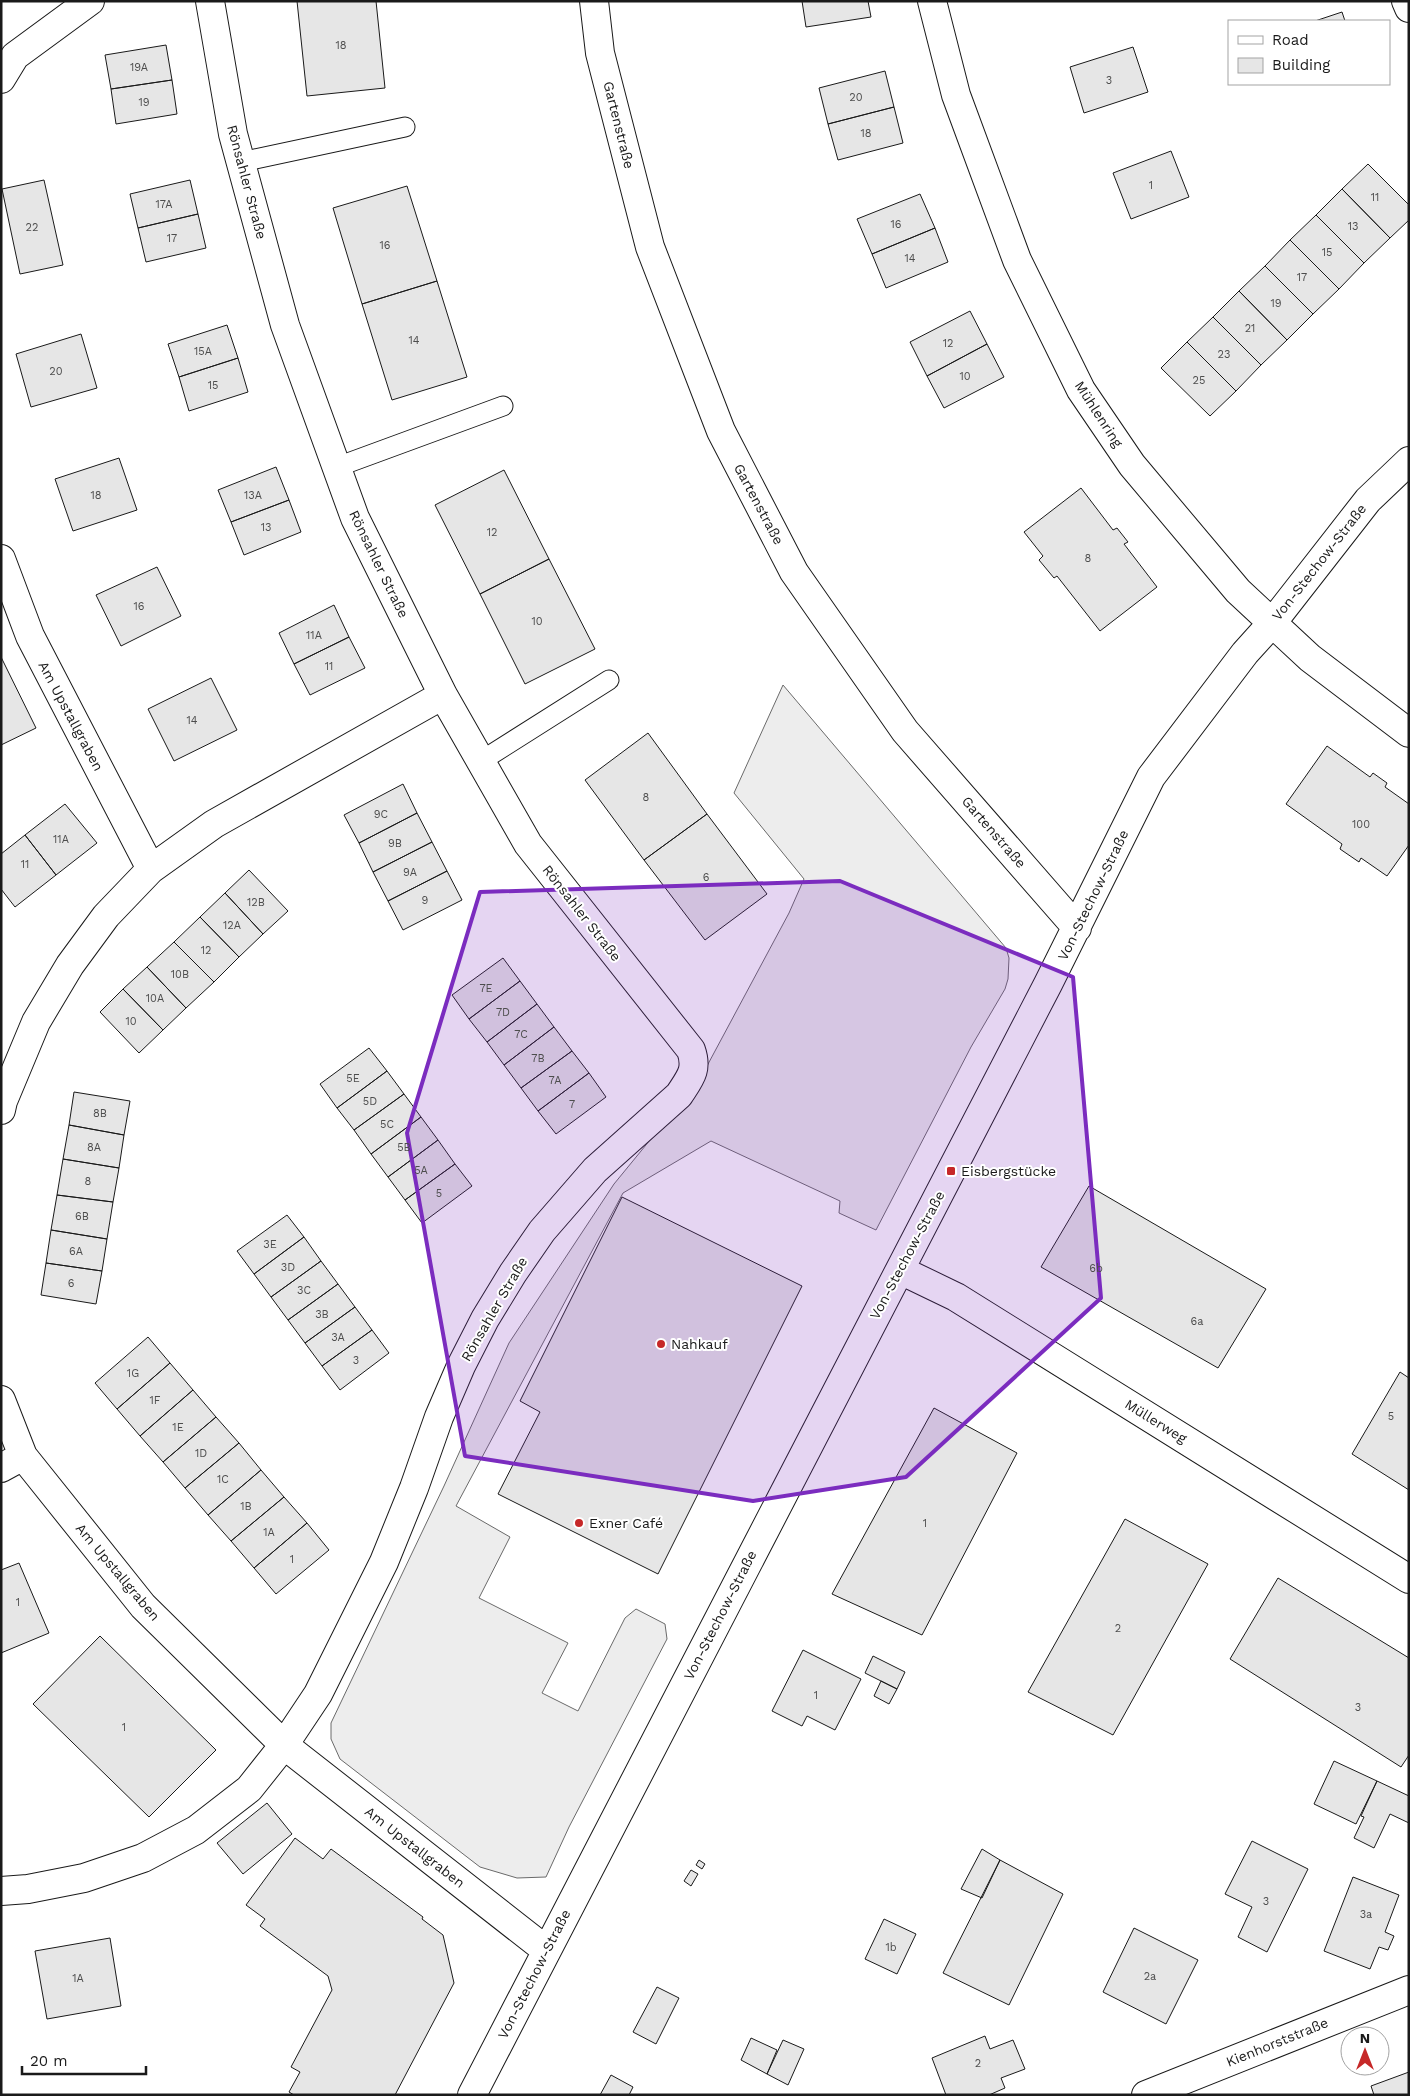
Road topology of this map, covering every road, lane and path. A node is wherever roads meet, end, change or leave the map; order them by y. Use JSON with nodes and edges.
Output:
{"nodes":[{"id":1,"x":90,"y":1,"type":"edge"},
{"id":2,"x":210,"y":1,"type":"edge"},
{"id":3,"x":594,"y":1,"type":"edge"},
{"id":4,"x":932,"y":1,"type":"edge"},
{"id":5,"x":1406,"y":1,"type":"edge"},
{"id":6,"x":1409,"y":8,"type":"edge"},
{"id":7,"x":1,"y":79,"type":"edge"},
{"id":8,"x":405,"y":127,"type":"dead end"},
{"id":9,"x":241,"y":162,"type":"junction"},
{"id":10,"x":502,"y":406,"type":"dead end"},
{"id":11,"x":1409,"y":461,"type":"edge"},
{"id":12,"x":337,"y":467,"type":"junction"},
{"id":13,"x":4,"y":574,"type":"edge"},
{"id":14,"x":1272,"y":623,"type":"junction"},
{"id":15,"x":609,"y":680,"type":"dead end"},
{"id":16,"x":443,"y":696,"type":"junction"},
{"id":17,"x":1409,"y":733,"type":"edge"},
{"id":18,"x":481,"y":761,"type":"junction"},
{"id":19,"x":151,"y":868,"type":"junction"},
{"id":20,"x":1077,"y":928,"type":"junction"},
{"id":21,"x":1,"y":1110,"type":"edge"},
{"id":22,"x":900,"y":1270,"type":"junction"},
{"id":23,"x":1,"y":1400,"type":"edge"},
{"id":24,"x":12,"y":1462,"type":"edge"},
{"id":25,"x":1409,"y":1579,"type":"edge"},
{"id":26,"x":284,"y":1745,"type":"junction"},
{"id":27,"x":1,"y":1891,"type":"edge"},
{"id":28,"x":546,"y":1950,"type":"junction"},
{"id":29,"x":1409,"y":1990,"type":"edge"},
{"id":30,"x":472,"y":2095,"type":"edge"},
{"id":31,"x":1146,"y":2095,"type":"edge"}],
"edges":[{"from":1,"to":7,"type":"street"},
{"from":2,"to":9,"type":"street","name":"Rönsahler Straße"},
{"from":3,"to":20,"type":"street","name":"Gartenstraße"},
{"from":4,"to":14,"type":"street","name":"Mühlenring"},
{"from":5,"to":6,"type":"street"},
{"from":8,"to":9,"type":"lane"},
{"from":9,"to":12,"type":"street","name":"Rönsahler Straße"},
{"from":10,"to":12,"type":"lane"},
{"from":11,"to":14,"type":"street","name":"Von-Stechow-Straße"},
{"from":12,"to":16,"type":"street","name":"Rönsahler Straße"},
{"from":13,"to":19,"type":"street","name":"Am Upstallgraben"},
{"from":14,"to":17,"type":"street","name":"Mühlenring"},
{"from":14,"to":20,"type":"street","name":"Von-Stechow-Straße"},
{"from":15,"to":18,"type":"lane"},
{"from":16,"to":18,"type":"street","name":"Rönsahler Straße"},
{"from":16,"to":19,"type":"street"},
{"from":18,"to":26,"type":"street","name":"Rönsahler Straße"},
{"from":19,"to":21,"type":"street"},
{"from":20,"to":22,"type":"street","name":"Von-Stechow-Straße"},
{"from":22,"to":25,"type":"street","name":"Müllerweg"},
{"from":22,"to":28,"type":"street","name":"Von-Stechow-Straße"},
{"from":23,"to":24,"type":"street","name":"Am Upstallgraben"},
{"from":24,"to":26,"type":"street","name":"Am Upstallgraben"},
{"from":26,"to":27,"type":"street"},
{"from":26,"to":28,"type":"street","name":"Am Upstallgraben"},
{"from":28,"to":30,"type":"street","name":"Von-Stechow-Straße"},
{"from":29,"to":31,"type":"street","name":"Kienhorststraße"}]}
